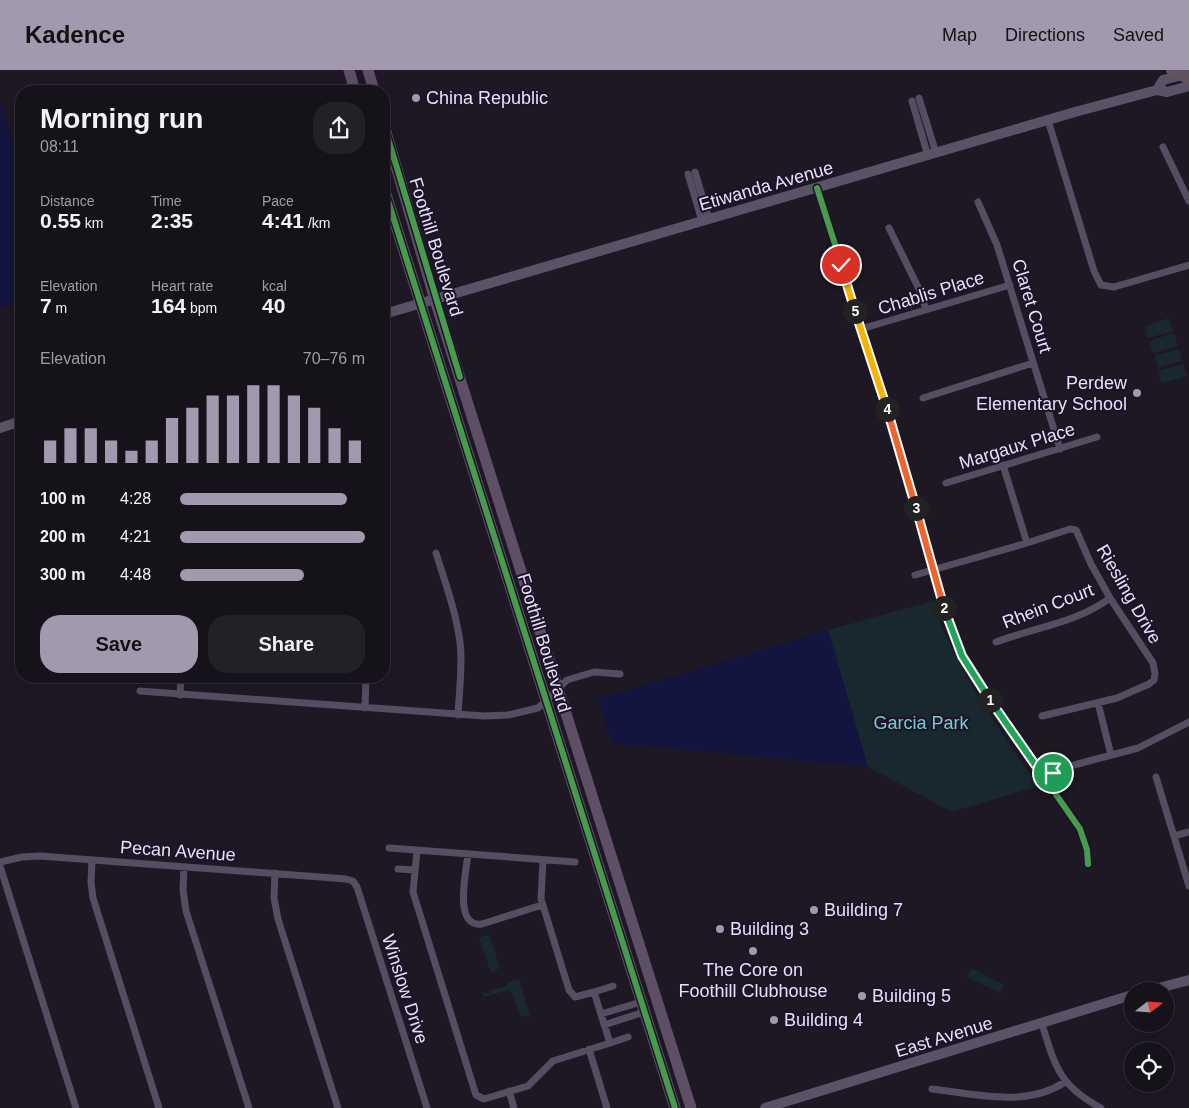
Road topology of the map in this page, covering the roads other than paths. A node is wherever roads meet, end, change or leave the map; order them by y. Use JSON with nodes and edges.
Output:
{"nodes":[{"id":1,"x":349,"y":70,"type":"edge"},
{"id":2,"x":368,"y":70,"type":"edge"},
{"id":3,"x":1172,"y":70,"type":"edge"},
{"id":4,"x":1189,"y":73,"type":"edge"},
{"id":5,"x":1189,"y":79,"type":"edge"},
{"id":6,"x":353,"y":85,"type":"edge"},
{"id":7,"x":372,"y":85,"type":"edge"},
{"id":8,"x":1189,"y":86,"type":"edge"},
{"id":9,"x":1157,"y":90,"type":"junction"},
{"id":10,"x":915,"y":99,"type":"dead end"},
{"id":11,"x":1048,"y":120,"type":"junction"},
{"id":12,"x":390,"y":146,"type":"edge"},
{"id":13,"x":1163,"y":147,"type":"dead end"},
{"id":14,"x":932,"y":154,"type":"junction"},
{"id":15,"x":692,"y":173,"type":"dead end"},
{"id":16,"x":817,"y":188,"type":"junction"},
{"id":17,"x":1189,"y":201,"type":"edge"},
{"id":18,"x":978,"y":202,"type":"dead end"},
{"id":19,"x":390,"y":208,"type":"edge"},
{"id":20,"x":705,"y":220,"type":"junction"},
{"id":21,"x":889,"y":228,"type":"dead end"},
{"id":22,"x":1189,"y":265,"type":"edge"},
{"id":23,"x":1010,"y":285,"type":"junction"},
{"id":24,"x":435,"y":300,"type":"junction"},
{"id":25,"x":420,"y":305,"type":"junction"},
{"id":26,"x":926,"y":310,"type":"junction"},
{"id":27,"x":390,"y":312,"type":"edge"},
{"id":28,"x":861,"y":329,"type":"junction"},
{"id":29,"x":1033,"y":363,"type":"junction"},
{"id":30,"x":923,"y":398,"type":"dead end"},
{"id":31,"x":15,"y":423,"type":"edge"},
{"id":32,"x":0,"y":428,"type":"edge"},
{"id":33,"x":1097,"y":437,"type":"dead end"},
{"id":34,"x":1060,"y":448,"type":"junction"},
{"id":35,"x":1003,"y":465,"type":"junction"},
{"id":36,"x":946,"y":483,"type":"dead end"},
{"id":37,"x":1027,"y":544,"type":"junction"},
{"id":38,"x":436,"y":553,"type":"dead end"},
{"id":39,"x":934,"y":571,"type":"junction"},
{"id":40,"x":915,"y":575,"type":"dead end"},
{"id":41,"x":1110,"y":598,"type":"junction"},
{"id":42,"x":996,"y":642,"type":"dead end"},
{"id":43,"x":620,"y":674,"type":"dead end"},
{"id":44,"x":181,"y":683,"type":"edge"},
{"id":45,"x":366,"y":683,"type":"edge"},
{"id":46,"x":557,"y":688,"type":"junction"},
{"id":47,"x":140,"y":691,"type":"dead end"},
{"id":48,"x":180,"y":695,"type":"junction"},
{"id":49,"x":547,"y":700,"type":"junction"},
{"id":50,"x":1098,"y":703,"type":"junction"},
{"id":51,"x":365,"y":708,"type":"junction"},
{"id":52,"x":458,"y":715,"type":"junction"},
{"id":53,"x":1042,"y":716,"type":"dead end"},
{"id":54,"x":1189,"y":722,"type":"edge"},
{"id":55,"x":1111,"y":755,"type":"junction"},
{"id":56,"x":1043,"y":776,"type":"junction"},
{"id":57,"x":1156,"y":777,"type":"dead end"},
{"id":58,"x":1189,"y":832,"type":"edge"},
{"id":59,"x":1174,"y":836,"type":"junction"},
{"id":60,"x":389,"y":848,"type":"dead end"},
{"id":61,"x":417,"y":851,"type":"junction"},
{"id":62,"x":468,"y":854,"type":"junction"},
{"id":63,"x":92,"y":860,"type":"junction"},
{"id":64,"x":543,"y":860,"type":"junction"},
{"id":65,"x":0,"y":862,"type":"edge"},
{"id":66,"x":575,"y":862,"type":"dead end"},
{"id":67,"x":1088,"y":864,"type":"dead end"},
{"id":68,"x":0,"y":866,"type":"edge"},
{"id":69,"x":184,"y":867,"type":"junction"},
{"id":70,"x":398,"y":869,"type":"dead end"},
{"id":71,"x":415,"y":870,"type":"junction"},
{"id":72,"x":274,"y":873,"type":"junction"},
{"id":73,"x":353,"y":881,"type":"joint"},
{"id":74,"x":1189,"y":886,"type":"edge"},
{"id":75,"x":542,"y":905,"type":"junction"},
{"id":76,"x":1189,"y":980,"type":"edge"},
{"id":77,"x":1174,"y":984,"type":"edge"},
{"id":78,"x":613,"y":986,"type":"dead end"},
{"id":79,"x":594,"y":992,"type":"junction"},
{"id":80,"x":1124,"y":998,"type":"edge"},
{"id":81,"x":643,"y":1007,"type":"junction"},
{"id":82,"x":600,"y":1012,"type":"junction"},
{"id":83,"x":1042,"y":1024,"type":"junction"},
{"id":84,"x":604,"y":1025,"type":"junction"},
{"id":85,"x":628,"y":1037,"type":"dead end"},
{"id":86,"x":610,"y":1043,"type":"junction"},
{"id":87,"x":589,"y":1049,"type":"junction"},
{"id":88,"x":1065,"y":1082,"type":"junction"},
{"id":89,"x":932,"y":1089,"type":"dead end"},
{"id":90,"x":509,"y":1092,"type":"junction"},
{"id":91,"x":76,"y":1108,"type":"edge"},
{"id":92,"x":159,"y":1108,"type":"edge"},
{"id":93,"x":248,"y":1108,"type":"edge"},
{"id":94,"x":338,"y":1108,"type":"edge"},
{"id":95,"x":427,"y":1108,"type":"edge"},
{"id":96,"x":514,"y":1108,"type":"edge"},
{"id":97,"x":608,"y":1108,"type":"edge"},
{"id":98,"x":675,"y":1108,"type":"edge"},
{"id":99,"x":691,"y":1108,"type":"edge"},
{"id":100,"x":765,"y":1108,"type":"edge"},
{"id":101,"x":1100,"y":1108,"type":"edge"}],
"edges":[{"from":1,"to":6,"type":"main road"},
{"from":2,"to":7,"type":"main road"},
{"from":3,"to":5,"type":"highway","bridge":true},
{"from":4,"to":9,"type":"main road","name":"Etiwanda Avenue"},
{"from":8,"to":9,"type":"main road","name":"Etiwanda Avenue"},
{"from":9,"to":11,"type":"main road","name":"Etiwanda Avenue"},
{"from":10,"to":14,"type":"street"},
{"from":11,"to":14,"type":"main road","name":"Etiwanda Avenue"},
{"from":11,"to":22,"type":"street"},
{"from":12,"to":24,"type":"main road","name":"Foothill Boulevard"},
{"from":13,"to":17,"type":"street"},
{"from":14,"to":16,"type":"main road","name":"Etiwanda Avenue"},
{"from":15,"to":20,"type":"street"},
{"from":16,"to":20,"type":"main road","name":"Etiwanda Avenue"},
{"from":16,"to":28,"type":"street"},
{"from":18,"to":23,"type":"street","name":"Claret Court"},
{"from":19,"to":25,"type":"main road","name":"Foothill Boulevard"},
{"from":20,"to":24,"type":"main road","name":"Etiwanda Avenue"},
{"from":21,"to":26,"type":"street"},
{"from":23,"to":26,"type":"street","name":"Chablis Place"},
{"from":23,"to":29,"type":"street","name":"Claret Court"},
{"from":24,"to":25,"type":"main road","name":"Etiwanda Avenue"},
{"from":24,"to":46,"type":"main road","name":"Foothill Boulevard"},
{"from":25,"to":27,"type":"main road","name":"Etiwanda Avenue"},
{"from":25,"to":49,"type":"main road","name":"Foothill Boulevard"},
{"from":26,"to":28,"type":"street","name":"Chablis Place"},
{"from":28,"to":39,"type":"street"},
{"from":29,"to":30,"type":"street"},
{"from":29,"to":34,"type":"street","name":"Claret Court"},
{"from":31,"to":32,"type":"main road"},
{"from":33,"to":34,"type":"street","name":"Margaux Place"},
{"from":34,"to":35,"type":"street","name":"Margaux Place"},
{"from":35,"to":36,"type":"street","name":"Margaux Place"},
{"from":35,"to":37,"type":"street"},
{"from":37,"to":39,"type":"street"},
{"from":37,"to":41,"type":"street","name":"Riesling Drive"},
{"from":38,"to":52,"type":"street"},
{"from":39,"to":40,"type":"street"},
{"from":39,"to":56,"type":"street"},
{"from":41,"to":42,"type":"street","name":"Rhein Court"},
{"from":41,"to":50,"type":"street","name":"Riesling Drive"},
{"from":43,"to":46,"type":"street"},
{"from":44,"to":48,"type":"street"},
{"from":45,"to":51,"type":"street"},
{"from":46,"to":49,"type":"street"},
{"from":46,"to":99,"type":"main road","name":"Foothill Boulevard"},
{"from":47,"to":48,"type":"street"},
{"from":48,"to":51,"type":"street"},
{"from":49,"to":52,"type":"street"},
{"from":49,"to":81,"type":"main road","name":"Foothill Boulevard"},
{"from":50,"to":53,"type":"street"},
{"from":50,"to":55,"type":"street"},
{"from":51,"to":52,"type":"street"},
{"from":54,"to":55,"type":"street"},
{"from":55,"to":56,"type":"street"},
{"from":56,"to":67,"type":"street"},
{"from":57,"to":59,"type":"street"},
{"from":58,"to":59,"type":"street"},
{"from":59,"to":74,"type":"street"},
{"from":60,"to":61,"type":"street"},
{"from":61,"to":62,"type":"street"},
{"from":61,"to":71,"type":"street"},
{"from":62,"to":64,"type":"street"},
{"from":62,"to":75,"type":"street"},
{"from":63,"to":65,"type":"street","name":"Pecan Avenue"},
{"from":63,"to":69,"type":"street","name":"Pecan Avenue"},
{"from":63,"to":92,"type":"street"},
{"from":64,"to":66,"type":"street"},
{"from":64,"to":75,"type":"street"},
{"from":68,"to":91,"type":"street"},
{"from":69,"to":72,"type":"street","name":"Pecan Avenue"},
{"from":69,"to":93,"type":"street"},
{"from":70,"to":71,"type":"street"},
{"from":71,"to":90,"type":"street"},
{"from":72,"to":73,"type":"street","name":"Pecan Avenue"},
{"from":72,"to":94,"type":"street"},
{"from":73,"to":95,"type":"street","name":"Winslow Drive"},
{"from":75,"to":79,"type":"street"},
{"from":76,"to":77,"type":"main road"},
{"from":78,"to":79,"type":"street"},
{"from":79,"to":82,"type":"street"},
{"from":80,"to":83,"type":"main road","name":"East Avenue"},
{"from":81,"to":82,"type":"street"},
{"from":81,"to":84,"type":"street"},
{"from":81,"to":98,"type":"main road","name":"Foothill Boulevard"},
{"from":82,"to":84,"type":"street"},
{"from":83,"to":88,"type":"street"},
{"from":83,"to":100,"type":"main road","name":"East Avenue"},
{"from":84,"to":86,"type":"street"},
{"from":85,"to":86,"type":"street"},
{"from":86,"to":87,"type":"street"},
{"from":87,"to":90,"type":"street"},
{"from":87,"to":97,"type":"street"},
{"from":88,"to":89,"type":"street"},
{"from":88,"to":101,"type":"street"},
{"from":90,"to":96,"type":"street"}]}
